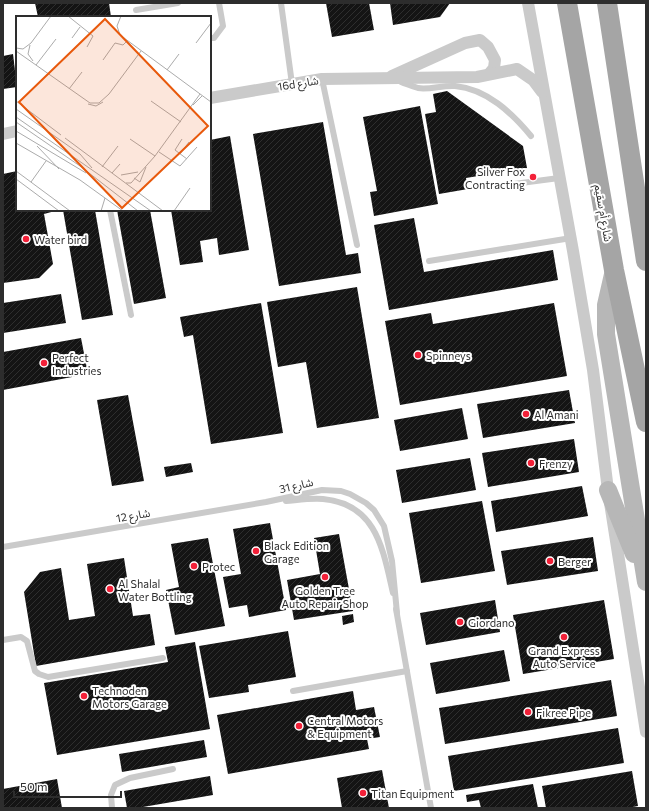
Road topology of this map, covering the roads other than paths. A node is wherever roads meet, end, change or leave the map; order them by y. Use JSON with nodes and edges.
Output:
{"nodes":[{"id":1,"x":178,"y":3,"type":"edge"},
{"id":2,"x":219,"y":3,"type":"edge"},
{"id":3,"x":281,"y":3,"type":"edge"},
{"id":4,"x":528,"y":3,"type":"edge"},
{"id":5,"x":567,"y":3,"type":"edge"},
{"id":6,"x":607,"y":3,"type":"edge"},
{"id":7,"x":136,"y":10,"type":"dead end"},
{"id":8,"x":211,"y":38,"type":"edge"},
{"id":9,"x":489,"y":74,"type":"junction"},
{"id":10,"x":388,"y":78,"type":"junction"},
{"id":11,"x":322,"y":79,"type":"junction"},
{"id":12,"x":292,"y":84,"type":"junction"},
{"id":13,"x":544,"y":95,"type":"junction"},
{"id":14,"x":211,"y":98,"type":"edge"},
{"id":15,"x":16,"y":131,"type":"edge"},
{"id":16,"x":3,"y":134,"type":"edge"},
{"id":17,"x":531,"y":136,"type":"dead end"},
{"id":18,"x":559,"y":178,"type":"junction"},
{"id":19,"x":490,"y":187,"type":"dead end"},
{"id":20,"x":110,"y":211,"type":"edge"},
{"id":21,"x":571,"y":238,"type":"junction"},
{"id":22,"x":357,"y":245,"type":"dead end"},
{"id":23,"x":646,"y":256,"type":"edge"},
{"id":24,"x":429,"y":261,"type":"dead end"},
{"id":25,"x":614,"y":270,"type":"junction"},
{"id":26,"x":131,"y":315,"type":"dead end"},
{"id":27,"x":646,"y":422,"type":"edge"},
{"id":28,"x":608,"y":490,"type":"junction"},
{"id":29,"x":266,"y":502,"type":"junction"},
{"id":30,"x":3,"y":547,"type":"edge"},
{"id":31,"x":646,"y":582,"type":"edge"},
{"id":32,"x":397,"y":613,"type":"junction"},
{"id":33,"x":3,"y":640,"type":"edge"},
{"id":34,"x":163,"y":658,"type":"dead end"},
{"id":35,"x":407,"y":671,"type":"junction"},
{"id":36,"x":293,"y":691,"type":"dead end"},
{"id":37,"x":646,"y":732,"type":"edge"},
{"id":38,"x":173,"y":769,"type":"dead end"},
{"id":39,"x":112,"y":808,"type":"edge"},
{"id":40,"x":431,"y":808,"type":"edge"}],
"edges":[{"from":1,"to":7,"type":"lane"},
{"from":2,"to":8,"type":"lane"},
{"from":3,"to":12,"type":"lane"},
{"from":4,"to":13,"type":"street"},
{"from":5,"to":25,"type":"main road","name":"شارع أم سقيم"},
{"from":6,"to":23,"type":"main road"},
{"from":9,"to":10,"type":"street","name":"16d شارع"},
{"from":9,"to":10,"type":"street","name":"16d شارع"},
{"from":9,"to":13,"type":"street","name":"16d شارع"},
{"from":10,"to":11,"type":"street","name":"16d شارع"},
{"from":10,"to":17,"type":"lane"},
{"from":11,"to":12,"type":"street","name":"16d شارع"},
{"from":11,"to":22,"type":"lane"},
{"from":12,"to":14,"type":"street","name":"16d شارع"},
{"from":13,"to":18,"type":"street"},
{"from":15,"to":16,"type":"street"},
{"from":18,"to":19,"type":"lane"},
{"from":18,"to":21,"type":"street"},
{"from":20,"to":26,"type":"lane"},
{"from":21,"to":24,"type":"lane"},
{"from":21,"to":28,"type":"street"},
{"from":25,"to":27,"type":"main road","name":"شارع أم سقيم"},
{"from":25,"to":31,"type":"main road"},
{"from":28,"to":31,"type":"main road"},
{"from":28,"to":37,"type":"street"},
{"from":29,"to":30,"type":"lane","name":"شارع 12"},
{"from":29,"to":32,"type":"lane","name":"شارع 31"},
{"from":29,"to":32,"type":"lane","name":"شارع 31"},
{"from":32,"to":35,"type":"lane","name":"شارع 31"},
{"from":33,"to":34,"type":"lane"},
{"from":35,"to":36,"type":"lane"},
{"from":35,"to":40,"type":"lane","name":"شارع 31"},
{"from":38,"to":39,"type":"lane"}]}
